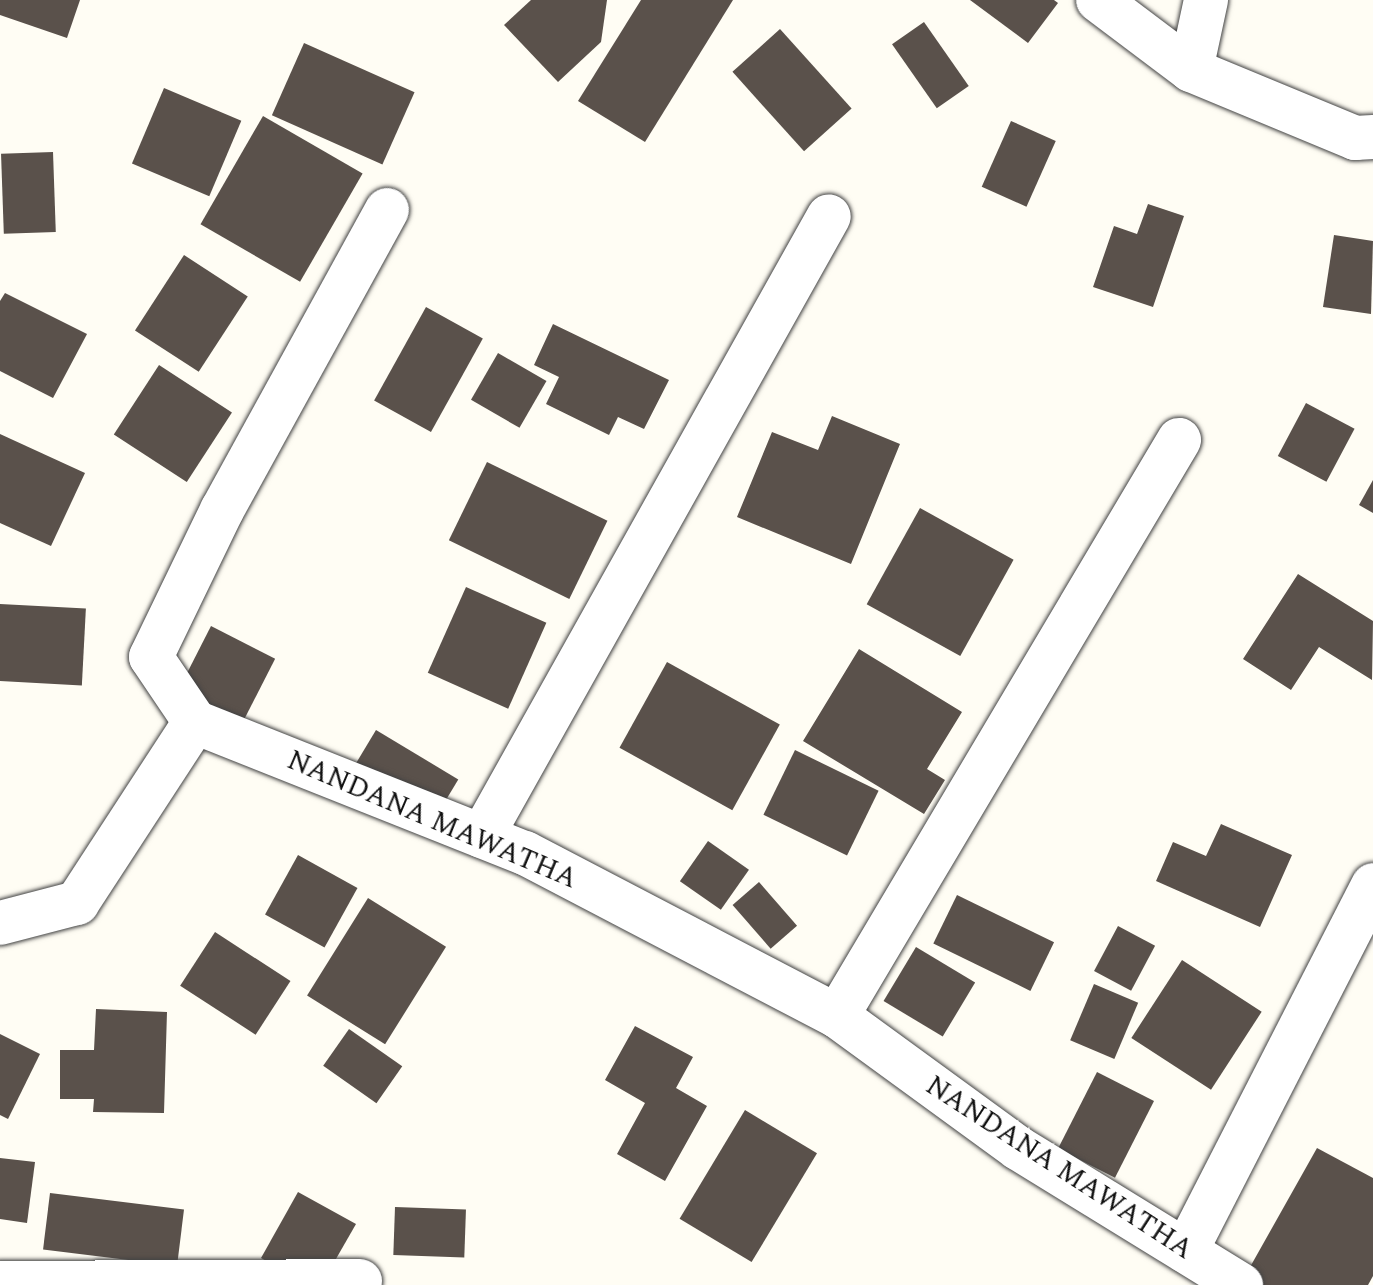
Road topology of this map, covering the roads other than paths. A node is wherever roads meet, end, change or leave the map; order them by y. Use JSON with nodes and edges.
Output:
{"nodes":[{"id":1,"x":1098,"y":0,"type":"edge"},
{"id":2,"x":1206,"y":0,"type":"edge"},
{"id":3,"x":1191,"y":70,"type":"junction"},
{"id":4,"x":1373,"y":137,"type":"edge"},
{"id":5,"x":387,"y":210,"type":"dead end"},
{"id":6,"x":829,"y":216,"type":"dead end"},
{"id":7,"x":1179,"y":440,"type":"dead end"},
{"id":8,"x":195,"y":722,"type":"junction"},
{"id":9,"x":482,"y":836,"type":"junction"},
{"id":10,"x":1373,"y":885,"type":"edge"},
{"id":11,"x":0,"y":923,"type":"edge"},
{"id":12,"x":837,"y":1016,"type":"junction"},
{"id":13,"x":1186,"y":1251,"type":"junction"},
{"id":14,"x":360,"y":1281,"type":"dead end"},
{"id":15,"x":0,"y":1283,"type":"edge"},
{"id":16,"x":1241,"y":1285,"type":"edge"}],
"edges":[{"from":1,"to":3,"type":"street"},
{"from":2,"to":3,"type":"street"},
{"from":3,"to":4,"type":"street"},
{"from":5,"to":8,"type":"street"},
{"from":6,"to":9,"type":"street"},
{"from":7,"to":12,"type":"street"},
{"from":8,"to":9,"type":"street","name":"NANDANA MAWATHA"},
{"from":8,"to":11,"type":"street"},
{"from":9,"to":12,"type":"street","name":"NANDANA MAWATHA"},
{"from":10,"to":13,"type":"street"},
{"from":12,"to":13,"type":"street","name":"NANDANA MAWATHA"},
{"from":13,"to":16,"type":"street","name":"NANDANA MAWATHA"},
{"from":14,"to":15,"type":"street"}]}
